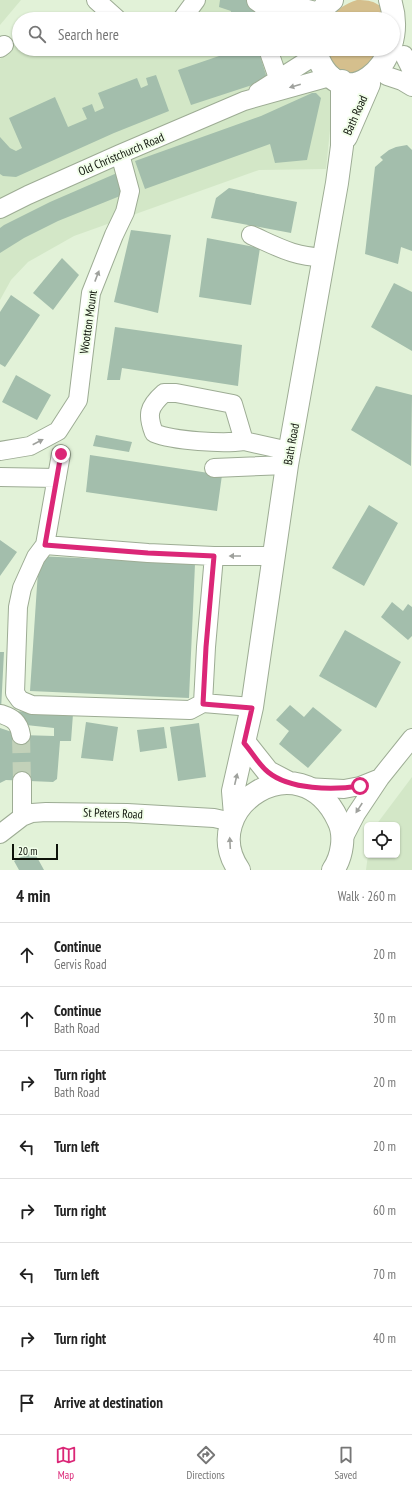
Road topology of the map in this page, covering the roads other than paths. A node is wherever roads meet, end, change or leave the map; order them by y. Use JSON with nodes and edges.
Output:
{"nodes":[{"id":1,"x":96,"y":0,"type":"edge"},
{"id":2,"x":196,"y":0,"type":"edge"},
{"id":3,"x":390,"y":0,"type":"edge"},
{"id":4,"x":267,"y":6,"type":"edge"},
{"id":5,"x":408,"y":9,"type":"edge"},
{"id":6,"x":323,"y":11,"type":"edge"},
{"id":7,"x":109,"y":12,"type":"edge"},
{"id":8,"x":187,"y":12,"type":"edge"},
{"id":9,"x":275,"y":12,"type":"edge"},
{"id":10,"x":270,"y":56,"type":"edge"},
{"id":11,"x":308,"y":56,"type":"edge"},
{"id":12,"x":318,"y":56,"type":"edge"},
{"id":13,"x":408,"y":63,"type":"edge"},
{"id":14,"x":278,"y":78,"type":"junction"},
{"id":15,"x":338,"y":78,"type":"junction"},
{"id":16,"x":378,"y":80,"type":"junction"},
{"id":17,"x":412,"y":87,"type":"edge"},
{"id":18,"x":244,"y":101,"type":"junction"},
{"id":19,"x":342,"y":146,"type":"junction"},
{"id":20,"x":120,"y":154,"type":"junction"},
{"id":21,"x":2,"y":204,"type":"edge"},
{"id":22,"x":251,"y":235,"type":"dead end"},
{"id":23,"x":324,"y":257,"type":"junction"},
{"id":24,"x":244,"y":441,"type":"junction"},
{"id":25,"x":0,"y":451,"type":"edge"},
{"id":26,"x":61,"y":454,"type":"dead end"},
{"id":27,"x":288,"y":458,"type":"junction"},
{"id":28,"x":214,"y":468,"type":"dead end"},
{"id":29,"x":0,"y":477,"type":"edge"},
{"id":30,"x":57,"y":478,"type":"junction"},
{"id":31,"x":45,"y":545,"type":"junction"},
{"id":32,"x":214,"y":556,"type":"junction"},
{"id":33,"x":274,"y":556,"type":"junction"},
{"id":34,"x":203,"y":704,"type":"junction"},
{"id":35,"x":252,"y":708,"type":"junction"},
{"id":36,"x":1,"y":714,"type":"dead end"},
{"id":37,"x":21,"y":735,"type":"tunnel mouth"},
{"id":38,"x":412,"y":738,"type":"edge"},
{"id":39,"x":244,"y":743,"type":"junction"},
{"id":40,"x":380,"y":778,"type":"junction"},
{"id":41,"x":22,"y":781,"type":"tunnel mouth"},
{"id":42,"x":297,"y":785,"type":"junction"},
{"id":43,"x":22,"y":817,"type":"junction"},
{"id":44,"x":234,"y":818,"type":"junction"},
{"id":45,"x":0,"y":834,"type":"edge"},
{"id":46,"x":342,"y":841,"type":"junction"},
{"id":47,"x":235,"y":868,"type":"edge"},
{"id":48,"x":333,"y":870,"type":"edge"}],
"edges":[{"from":1,"to":7,"type":"street"},
{"from":2,"to":8,"type":"street"},
{"from":3,"to":5,"type":"main road"},
{"from":4,"to":6,"type":"main road"},
{"from":4,"to":9,"type":"main road"},
{"from":5,"to":13,"type":"main road"},
{"from":10,"to":14,"type":"street"},
{"from":11,"to":14,"type":"street","name":"Old Christchurch Road"},
{"from":12,"to":15,"type":"main road"},
{"from":13,"to":16,"type":"main road","name":"Bath Road"},
{"from":14,"to":18,"type":"street","name":"Old Christchurch Road"},
{"from":15,"to":16,"type":"main road"},
{"from":15,"to":18,"type":"street","name":"Old Christchurch Road","one_way":true},
{"from":15,"to":19,"type":"main road","name":"Bath Road"},
{"from":16,"to":17,"type":"street"},
{"from":16,"to":19,"type":"main road","name":"Bath Road"},
{"from":18,"to":20,"type":"street","name":"Old Christchurch Road"},
{"from":19,"to":23,"type":"main road","name":"Bath Road"},
{"from":20,"to":21,"type":"street","name":"Old Christchurch Road"},
{"from":25,"to":20,"type":"street","name":"Wootton Mount","one_way":true},
{"from":22,"to":23,"type":"street"},
{"from":23,"to":27,"type":"main road","name":"Bath Road"},
{"from":24,"to":24,"type":"street"},
{"from":24,"to":27,"type":"street"},
{"from":26,"to":30,"type":"street"},
{"from":27,"to":28,"type":"street"},
{"from":27,"to":33,"type":"main road","name":"Bath Road"},
{"from":29,"to":30,"type":"street"},
{"from":30,"to":31,"type":"street"},
{"from":31,"to":32,"type":"street"},
{"from":31,"to":34,"type":"street"},
{"from":33,"to":32,"type":"street","one_way":true},
{"from":32,"to":34,"type":"street"},
{"from":33,"to":35,"type":"main road","name":"Bath Road"},
{"from":34,"to":35,"type":"street"},
{"from":35,"to":39,"type":"main road","name":"Bath Road"},
{"from":36,"to":37,"type":"street"},
{"from":38,"to":40,"type":"street"},
{"from":39,"to":42,"type":"main road"},
{"from":44,"to":39,"type":"main road","name":"Bath Road","one_way":true},
{"from":40,"to":42,"type":"street"},
{"from":40,"to":46,"type":"street","one_way":true},
{"from":41,"to":43,"type":"street"},
{"from":42,"to":44,"type":"main road"},
{"from":42,"to":46,"type":"main road"},
{"from":43,"to":44,"type":"street","name":"St Peters Road"},
{"from":43,"to":45,"type":"street","name":"St Peters Road"},
{"from":47,"to":44,"type":"main road","name":"Bath Road","one_way":true},
{"from":46,"to":48,"type":"main road"}]}
